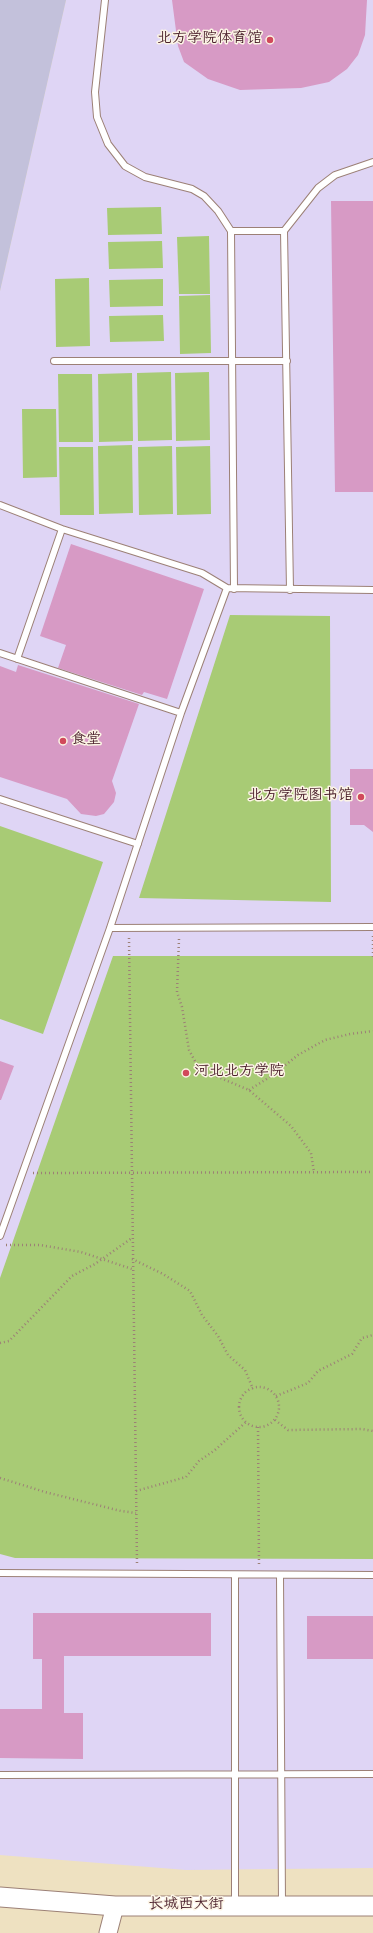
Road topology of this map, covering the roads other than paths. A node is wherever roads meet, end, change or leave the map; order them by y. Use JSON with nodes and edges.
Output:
{"nodes":[{"id":1,"x":105,"y":0,"type":"edge"},
{"id":2,"x":373,"y":162,"type":"edge"},
{"id":3,"x":231,"y":231,"type":"junction"},
{"id":4,"x":284,"y":231,"type":"junction"},
{"id":5,"x":287,"y":361,"type":"junction"},
{"id":6,"x":54,"y":362,"type":"dead end"},
{"id":7,"x":232,"y":362,"type":"junction"},
{"id":8,"x":0,"y":505,"type":"edge"},
{"id":9,"x":62,"y":529,"type":"junction"},
{"id":10,"x":230,"y":588,"type":"junction"},
{"id":11,"x":290,"y":590,"type":"junction"},
{"id":12,"x":373,"y":590,"type":"edge"},
{"id":13,"x":0,"y":653,"type":"edge"},
{"id":14,"x":17,"y":659,"type":"junction"},
{"id":15,"x":181,"y":713,"type":"junction"},
{"id":16,"x":0,"y":799,"type":"edge"},
{"id":17,"x":138,"y":844,"type":"junction"},
{"id":18,"x":373,"y":927,"type":"edge"},
{"id":19,"x":110,"y":928,"type":"junction"},
{"id":20,"x":0,"y":1236,"type":"edge"},
{"id":21,"x":0,"y":1573,"type":"edge"},
{"id":22,"x":235,"y":1575,"type":"junction"},
{"id":23,"x":280,"y":1575,"type":"junction"},
{"id":24,"x":373,"y":1575,"type":"edge"},
{"id":25,"x":373,"y":1774,"type":"edge"},
{"id":26,"x":0,"y":1775,"type":"edge"},
{"id":27,"x":235,"y":1775,"type":"junction"},
{"id":28,"x":281,"y":1775,"type":"junction"},
{"id":29,"x":0,"y":1897,"type":"edge"},
{"id":30,"x":115,"y":1906,"type":"junction"},
{"id":31,"x":236,"y":1906,"type":"junction"},
{"id":32,"x":282,"y":1906,"type":"junction"},
{"id":33,"x":373,"y":1906,"type":"edge"},
{"id":34,"x":108,"y":1933,"type":"edge"}],
"edges":[{"from":1,"to":3,"type":"lane"},
{"from":2,"to":4,"type":"lane"},
{"from":3,"to":4,"type":"lane"},
{"from":3,"to":7,"type":"lane"},
{"from":4,"to":5,"type":"lane"},
{"from":5,"to":7,"type":"lane"},
{"from":5,"to":11,"type":"lane"},
{"from":6,"to":7,"type":"lane"},
{"from":7,"to":10,"type":"lane"},
{"from":8,"to":9,"type":"lane"},
{"from":9,"to":10,"type":"lane"},
{"from":9,"to":14,"type":"lane"},
{"from":10,"to":11,"type":"lane"},
{"from":10,"to":15,"type":"lane"},
{"from":11,"to":12,"type":"lane"},
{"from":13,"to":14,"type":"lane"},
{"from":14,"to":15,"type":"lane"},
{"from":15,"to":17,"type":"lane"},
{"from":16,"to":17,"type":"lane"},
{"from":17,"to":19,"type":"lane"},
{"from":18,"to":19,"type":"lane"},
{"from":19,"to":20,"type":"lane"},
{"from":21,"to":22,"type":"lane"},
{"from":22,"to":23,"type":"lane"},
{"from":22,"to":27,"type":"lane"},
{"from":23,"to":24,"type":"lane"},
{"from":23,"to":28,"type":"lane"},
{"from":25,"to":28,"type":"lane"},
{"from":26,"to":27,"type":"lane"},
{"from":27,"to":28,"type":"lane"},
{"from":27,"to":31,"type":"lane"},
{"from":28,"to":32,"type":"lane"},
{"from":29,"to":30,"type":"main road","name":"长城西大街"},
{"from":30,"to":31,"type":"main road","name":"长城西大街"},
{"from":30,"to":34,"type":"main road"},
{"from":31,"to":32,"type":"main road","name":"长城西大街"},
{"from":32,"to":33,"type":"main road","name":"长城西大街"}]}
